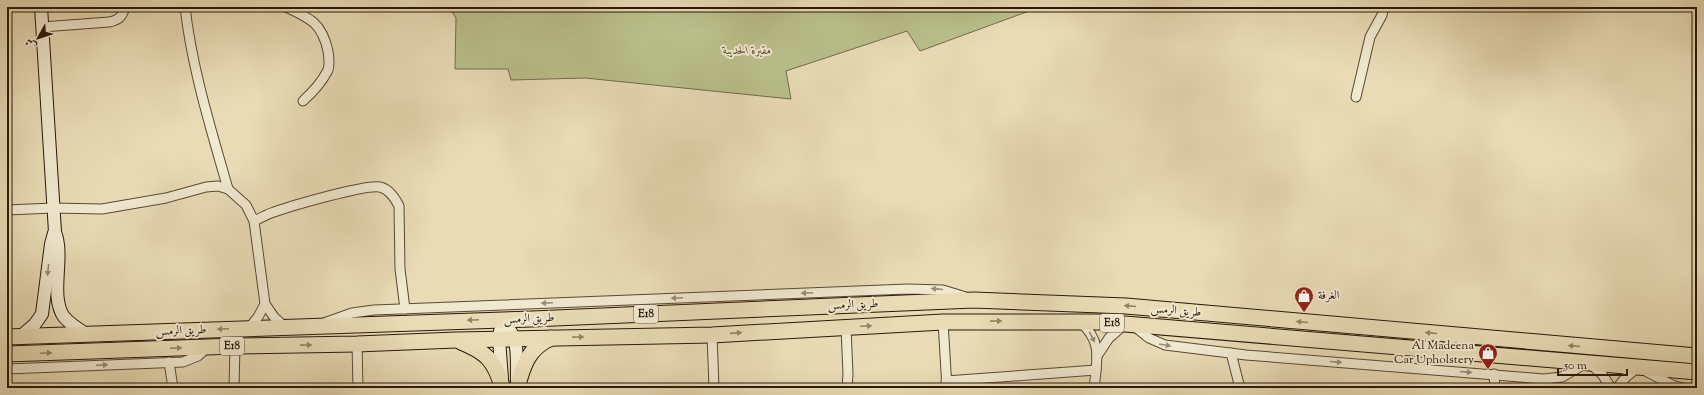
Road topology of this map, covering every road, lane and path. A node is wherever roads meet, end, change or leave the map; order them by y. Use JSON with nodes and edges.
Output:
{"nodes":[{"id":1,"x":41,"y":7,"type":"edge"},
{"id":2,"x":125,"y":7,"type":"edge"},
{"id":3,"x":185,"y":7,"type":"edge"},
{"id":4,"x":286,"y":7,"type":"edge"},
{"id":5,"x":1384,"y":7,"type":"edge"},
{"id":6,"x":42,"y":27,"type":"junction"},
{"id":7,"x":1356,"y":97,"type":"dead end"},
{"id":8,"x":303,"y":101,"type":"dead end"},
{"id":9,"x":228,"y":189,"type":"junction"},
{"id":10,"x":53,"y":208,"type":"junction"},
{"id":11,"x":7,"y":210,"type":"edge"},
{"id":12,"x":254,"y":221,"type":"junction"},
{"id":13,"x":55,"y":232,"type":"junction"},
{"id":14,"x":974,"y":300,"type":"junction"},
{"id":15,"x":265,"y":304,"type":"junction"},
{"id":16,"x":405,"y":309,"type":"junction"},
{"id":17,"x":503,"y":321,"type":"junction"},
{"id":18,"x":943,"y":322,"type":"junction"},
{"id":19,"x":1080,"y":322,"type":"junction"},
{"id":20,"x":1129,"y":324,"type":"junction"},
{"id":21,"x":318,"y":326,"type":"junction"},
{"id":22,"x":285,"y":327,"type":"junction"},
{"id":23,"x":846,"y":327,"type":"junction"},
{"id":24,"x":249,"y":328,"type":"junction"},
{"id":25,"x":86,"y":334,"type":"junction"},
{"id":26,"x":712,"y":335,"type":"junction"},
{"id":27,"x":14,"y":337,"type":"edge"},
{"id":28,"x":515,"y":338,"type":"junction"},
{"id":29,"x":553,"y":338,"type":"junction"},
{"id":30,"x":499,"y":339,"type":"junction"},
{"id":31,"x":456,"y":340,"type":"junction"},
{"id":32,"x":357,"y":344,"type":"junction"},
{"id":33,"x":235,"y":346,"type":"junction"},
{"id":34,"x":208,"y":347,"type":"junction"},
{"id":35,"x":1232,"y":353,"type":"junction"},
{"id":36,"x":7,"y":354,"type":"edge"},
{"id":37,"x":1097,"y":356,"type":"junction"},
{"id":38,"x":1697,"y":356,"type":"edge"},
{"id":39,"x":169,"y":362,"type":"junction"},
{"id":40,"x":1588,"y":362,"type":"junction"},
{"id":41,"x":1638,"y":367,"type":"junction"},
{"id":42,"x":7,"y":369,"type":"edge"},
{"id":43,"x":1096,"y":370,"type":"junction"},
{"id":44,"x":1697,"y":372,"type":"edge"},
{"id":45,"x":1494,"y":374,"type":"junction"},
{"id":46,"x":947,"y":384,"type":"edge"},
{"id":47,"x":502,"y":387,"type":"edge"},
{"id":48,"x":173,"y":388,"type":"edge"},
{"id":49,"x":234,"y":388,"type":"edge"},
{"id":50,"x":358,"y":388,"type":"edge"},
{"id":51,"x":517,"y":388,"type":"edge"},
{"id":52,"x":714,"y":388,"type":"edge"},
{"id":53,"x":847,"y":388,"type":"edge"},
{"id":54,"x":1094,"y":388,"type":"edge"},
{"id":55,"x":1240,"y":388,"type":"edge"},
{"id":56,"x":1495,"y":388,"type":"edge"},
{"id":57,"x":1611,"y":388,"type":"edge"},
{"id":58,"x":1617,"y":388,"type":"edge"},
{"id":59,"x":1683,"y":388,"type":"edge"}],
"edges":[{"from":1,"to":6,"type":"main road"},
{"from":2,"to":6,"type":"street"},
{"from":3,"to":9,"type":"street"},
{"from":4,"to":8,"type":"street"},
{"from":5,"to":7,"type":"street"},
{"from":6,"to":10,"type":"main road"},
{"from":9,"to":10,"type":"street"},
{"from":9,"to":12,"type":"street"},
{"from":10,"to":11,"type":"street"},
{"from":10,"to":13,"type":"main road"},
{"from":12,"to":15,"type":"street"},
{"from":12,"to":16,"type":"street"},
{"from":13,"to":25,"type":"main road"},
{"from":13,"to":27,"type":"main road","one_way":true},
{"from":14,"to":16,"type":"street","one_way":true},
{"from":14,"to":17,"type":"highway","name":"طريق الرمس","number":"E18"},
{"from":38,"to":14,"type":"highway","name":"طريق الرمس","number":"E18","one_way":true},
{"from":15,"to":22,"type":"street"},
{"from":15,"to":24,"type":"street"},
{"from":16,"to":21,"type":"street"},
{"from":17,"to":21,"type":"highway","name":"طريق الرمس","number":"E18","one_way":true},
{"from":17,"to":28,"type":"main road"},
{"from":17,"to":30,"type":"main road"},
{"from":18,"to":19,"type":"highway","name":"طريق الرمس","number":"E18","one_way":true},
{"from":23,"to":18,"type":"highway","name":"طريق الرمس","number":"E18","one_way":true},
{"from":18,"to":46,"type":"street"},
{"from":19,"to":20,"type":"highway","name":"طريق الرمس","number":"E18"},
{"from":19,"to":37,"type":"street","one_way":true},
{"from":20,"to":35,"type":"street","one_way":true},
{"from":20,"to":37,"type":"street"},
{"from":20,"to":40,"type":"highway","name":"طريق الرمس","number":"E18"},
{"from":21,"to":22,"type":"highway","name":"طريق الرمس","number":"E18"},
{"from":22,"to":24,"type":"highway","name":"طريق الرمس","number":"E18"},
{"from":26,"to":23,"type":"highway","name":"طريق الرمس","number":"E18","one_way":true},
{"from":23,"to":53,"type":"street"},
{"from":24,"to":25,"type":"highway","name":"طريق الرمس","number":"E18","one_way":true},
{"from":25,"to":27,"type":"highway","name":"طريق الرمس","number":"E18"},
{"from":29,"to":26,"type":"highway","name":"طريق الرمس","number":"E18","one_way":true},
{"from":26,"to":52,"type":"street"},
{"from":28,"to":29,"type":"highway","name":"طريق الرمس","number":"E18"},
{"from":28,"to":30,"type":"highway","name":"طريق الرمس","number":"E18"},
{"from":28,"to":51,"type":"main road"},
{"from":29,"to":51,"type":"highway"},
{"from":30,"to":31,"type":"highway","name":"طريق الرمس","number":"E18"},
{"from":30,"to":47,"type":"main road"},
{"from":31,"to":32,"type":"highway","name":"طريق الرمس","number":"E18"},
{"from":31,"to":47,"type":"highway"},
{"from":33,"to":32,"type":"highway","name":"طريق الرمس","number":"E18","one_way":true},
{"from":32,"to":50,"type":"street"},
{"from":33,"to":34,"type":"highway","name":"طريق الرمس","number":"E18"},
{"from":33,"to":49,"type":"street"},
{"from":36,"to":34,"type":"highway","name":"طريق الرمس","number":"E18","one_way":true},
{"from":34,"to":39,"type":"street"},
{"from":35,"to":45,"type":"street","one_way":true},
{"from":35,"to":55,"type":"street"},
{"from":37,"to":43,"type":"street"},
{"from":42,"to":39,"type":"street","one_way":true},
{"from":39,"to":48,"type":"street"},
{"from":40,"to":41,"type":"highway","name":"طريق الرمس","number":"E18"},
{"from":40,"to":45,"type":"street"},
{"from":40,"to":57,"type":"street"},
{"from":41,"to":44,"type":"highway","name":"طريق الرمس","number":"E18"},
{"from":41,"to":58,"type":"street"},
{"from":41,"to":59,"type":"street"},
{"from":43,"to":46,"type":"street"},
{"from":43,"to":54,"type":"street"},
{"from":45,"to":56,"type":"street"}]}
